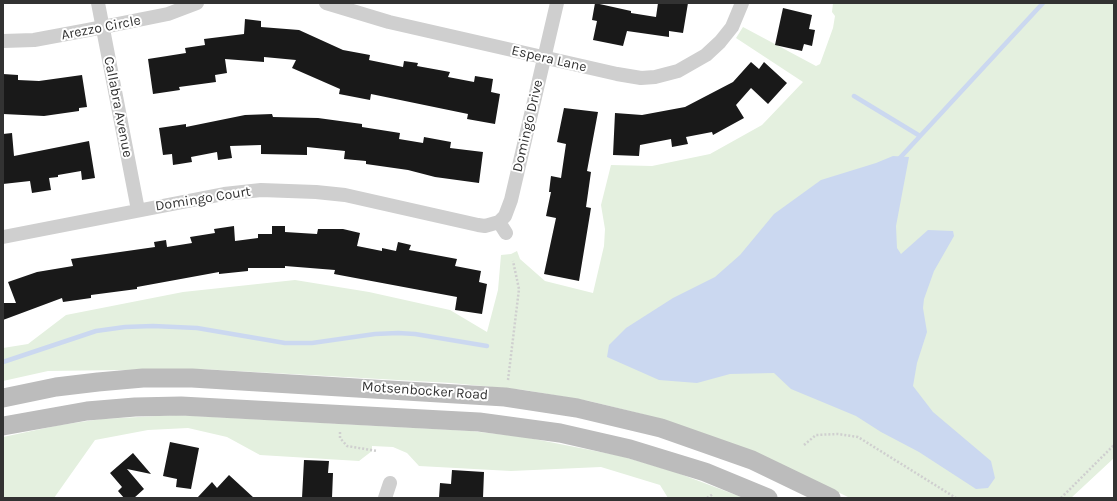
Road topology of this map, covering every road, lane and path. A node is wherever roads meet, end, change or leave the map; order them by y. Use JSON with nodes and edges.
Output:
{"nodes":[{"id":1,"x":98,"y":3,"type":"edge"},
{"id":2,"x":197,"y":3,"type":"edge"},
{"id":3,"x":326,"y":3,"type":"edge"},
{"id":4,"x":557,"y":3,"type":"edge"},
{"id":5,"x":742,"y":3,"type":"edge"},
{"id":6,"x":103,"y":27,"type":"junction"},
{"id":7,"x":3,"y":41,"type":"edge"},
{"id":8,"x":544,"y":58,"type":"junction"},
{"id":9,"x":138,"y":210,"type":"junction"},
{"id":10,"x":502,"y":228,"type":"joint"},
{"id":11,"x":3,"y":237,"type":"edge"},
{"id":12,"x":513,"y":260,"type":"dead end"},
{"id":13,"x":508,"y":380,"type":"dead end"},
{"id":14,"x":3,"y":398,"type":"edge"},
{"id":15,"x":3,"y":426,"type":"edge"},
{"id":16,"x":340,"y":432,"type":"dead end"},
{"id":17,"x":804,"y":445,"type":"dead end"},
{"id":18,"x":1114,"y":445,"type":"edge"},
{"id":19,"x":377,"y":451,"type":"dead end"},
{"id":20,"x":390,"y":483,"type":"dead end"},
{"id":21,"x":713,"y":494,"type":"dead end"},
{"id":22,"x":386,"y":498,"type":"edge"},
{"id":23,"x":707,"y":498,"type":"edge"},
{"id":24,"x":768,"y":498,"type":"edge"},
{"id":25,"x":831,"y":498,"type":"edge"},
{"id":26,"x":956,"y":498,"type":"edge"},
{"id":27,"x":1061,"y":498,"type":"edge"}],
"edges":[{"from":1,"to":6,"type":"street","name":"Callabra Avenue"},
{"from":2,"to":6,"type":"street","name":"Arezzo Circle"},
{"from":3,"to":8,"type":"street","name":"Espera Lane"},
{"from":4,"to":8,"type":"street","name":"Domingo Drive"},
{"from":5,"to":8,"type":"street","name":"Espera Lane"},
{"from":6,"to":7,"type":"street","name":"Arezzo Circle"},
{"from":6,"to":9,"type":"street","name":"Callabra Avenue"},
{"from":8,"to":10,"type":"street","name":"Domingo Drive"},
{"from":9,"to":10,"type":"street","name":"Domingo Court"},
{"from":9,"to":11,"type":"street","name":"Domingo Court"},
{"from":12,"to":13,"type":"path"},
{"from":14,"to":25,"type":"main road","name":"Motsenbocker Road"},
{"from":15,"to":24,"type":"main road","name":"Motsenbocker Road"},
{"from":16,"to":19,"type":"path"},
{"from":17,"to":26,"type":"path"},
{"from":18,"to":27,"type":"path"},
{"from":20,"to":22,"type":"street"},
{"from":21,"to":23,"type":"path"}]}
